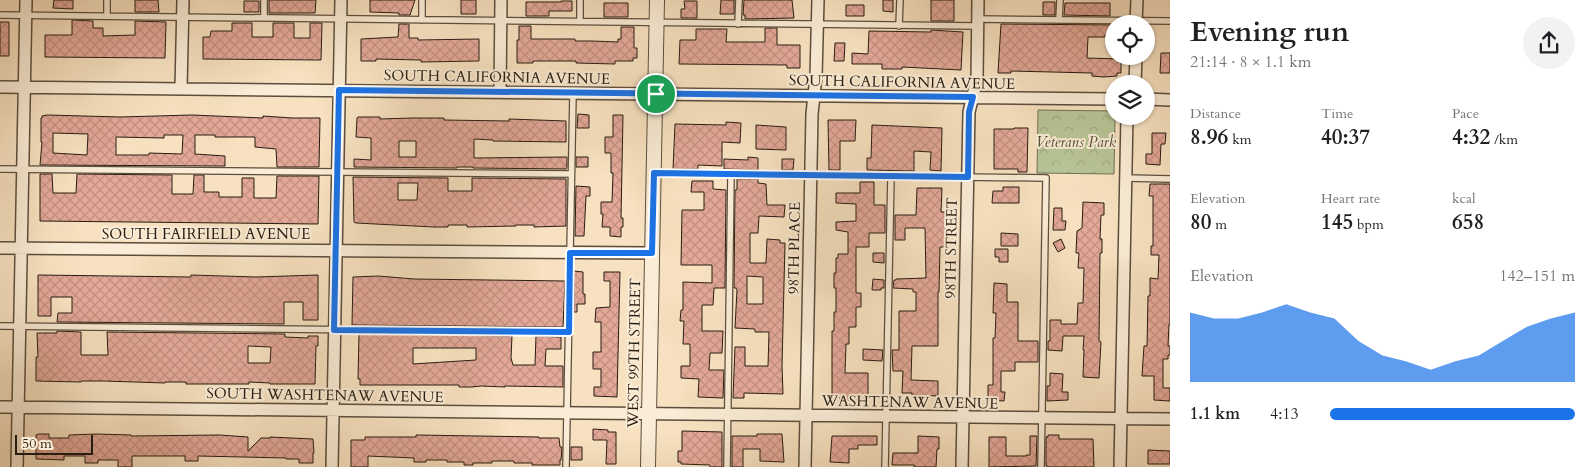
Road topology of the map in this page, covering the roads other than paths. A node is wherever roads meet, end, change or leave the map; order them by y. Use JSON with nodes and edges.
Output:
{"nodes":[{"id":1,"x":26,"y":0,"type":"edge"},
{"id":2,"x":107,"y":0,"type":"edge"},
{"id":3,"x":183,"y":0,"type":"edge"},
{"id":4,"x":264,"y":0,"type":"edge"},
{"id":5,"x":341,"y":0,"type":"edge"},
{"id":6,"x":422,"y":0,"type":"edge"},
{"id":7,"x":502,"y":0,"type":"edge"},
{"id":8,"x":580,"y":0,"type":"edge"},
{"id":9,"x":657,"y":0,"type":"edge"},
{"id":10,"x":739,"y":0,"type":"edge"},
{"id":11,"x":818,"y":0,"type":"edge"},
{"id":12,"x":900,"y":0,"type":"edge"},
{"id":13,"x":978,"y":0,"type":"edge"},
{"id":14,"x":1060,"y":0,"type":"edge"},
{"id":15,"x":1137,"y":0,"type":"edge"},
{"id":16,"x":0,"y":15,"type":"edge"},
{"id":17,"x":26,"y":15,"type":"junction"},
{"id":18,"x":1136,"y":15,"type":"edge"},
{"id":19,"x":107,"y":16,"type":"junction"},
{"id":20,"x":183,"y":17,"type":"junction"},
{"id":21,"x":264,"y":18,"type":"junction"},
{"id":22,"x":340,"y":19,"type":"junction"},
{"id":23,"x":422,"y":20,"type":"junction"},
{"id":24,"x":1060,"y":20,"type":"junction"},
{"id":25,"x":501,"y":21,"type":"junction"},
{"id":26,"x":1105,"y":21,"type":"edge"},
{"id":27,"x":1155,"y":21,"type":"edge"},
{"id":28,"x":1170,"y":21,"type":"edge"},
{"id":29,"x":580,"y":22,"type":"junction"},
{"id":30,"x":978,"y":22,"type":"junction"},
{"id":31,"x":657,"y":23,"type":"junction"},
{"id":32,"x":738,"y":24,"type":"junction"},
{"id":33,"x":818,"y":25,"type":"junction"},
{"id":34,"x":899,"y":26,"type":"junction"},
{"id":35,"x":0,"y":87,"type":"edge"},
{"id":36,"x":25,"y":87,"type":"junction"},
{"id":37,"x":181,"y":89,"type":"junction"},
{"id":38,"x":339,"y":90,"type":"junction"},
{"id":39,"x":500,"y":92,"type":"junction"},
{"id":40,"x":573,"y":93,"type":"junction"},
{"id":41,"x":656,"y":94,"type":"junction"},
{"id":42,"x":814,"y":96,"type":"junction"},
{"id":43,"x":973,"y":97,"type":"junction"},
{"id":44,"x":1105,"y":99,"type":"edge"},
{"id":45,"x":1155,"y":99,"type":"edge"},
{"id":46,"x":1170,"y":100,"type":"edge"},
{"id":47,"x":1127,"y":125,"type":"edge"},
{"id":48,"x":0,"y":169,"type":"edge"},
{"id":49,"x":23,"y":169,"type":"junction"},
{"id":50,"x":337,"y":172,"type":"junction"},
{"id":51,"x":654,"y":173,"type":"junction"},
{"id":52,"x":571,"y":174,"type":"junction"},
{"id":53,"x":732,"y":174,"type":"junction"},
{"id":54,"x":811,"y":174,"type":"junction"},
{"id":55,"x":891,"y":176,"type":"junction"},
{"id":56,"x":968,"y":177,"type":"junction"},
{"id":57,"x":1126,"y":178,"type":"junction"},
{"id":58,"x":1170,"y":179,"type":"edge"},
{"id":59,"x":0,"y":248,"type":"edge"},
{"id":60,"x":22,"y":248,"type":"junction"},
{"id":61,"x":336,"y":250,"type":"junction"},
{"id":62,"x":570,"y":253,"type":"junction"},
{"id":63,"x":652,"y":253,"type":"junction"},
{"id":64,"x":0,"y":326,"type":"edge"},
{"id":65,"x":20,"y":326,"type":"junction"},
{"id":66,"x":334,"y":330,"type":"junction"},
{"id":67,"x":569,"y":332,"type":"junction"},
{"id":68,"x":0,"y":407,"type":"edge"},
{"id":69,"x":19,"y":407,"type":"junction"},
{"id":70,"x":333,"y":410,"type":"junction"},
{"id":71,"x":567,"y":413,"type":"junction"},
{"id":72,"x":649,"y":414,"type":"junction"},
{"id":73,"x":728,"y":415,"type":"junction"},
{"id":74,"x":806,"y":415,"type":"junction"},
{"id":75,"x":886,"y":416,"type":"junction"},
{"id":76,"x":964,"y":417,"type":"junction"},
{"id":77,"x":1042,"y":418,"type":"junction"},
{"id":78,"x":1121,"y":419,"type":"junction"},
{"id":79,"x":1170,"y":419,"type":"edge"},
{"id":80,"x":17,"y":467,"type":"edge"},
{"id":81,"x":332,"y":467,"type":"edge"},
{"id":82,"x":566,"y":467,"type":"edge"},
{"id":83,"x":648,"y":467,"type":"edge"},
{"id":84,"x":727,"y":467,"type":"edge"},
{"id":85,"x":805,"y":467,"type":"edge"},
{"id":86,"x":885,"y":467,"type":"edge"},
{"id":87,"x":962,"y":467,"type":"edge"},
{"id":88,"x":1041,"y":467,"type":"edge"},
{"id":89,"x":1120,"y":467,"type":"edge"}],
"edges":[{"from":1,"to":17,"type":"street"},
{"from":2,"to":19,"type":"lane"},
{"from":3,"to":20,"type":"street"},
{"from":4,"to":21,"type":"lane"},
{"from":5,"to":22,"type":"street"},
{"from":6,"to":23,"type":"lane"},
{"from":7,"to":25,"type":"street"},
{"from":8,"to":29,"type":"lane"},
{"from":9,"to":31,"type":"street","name":"WEST 99TH STREET"},
{"from":10,"to":32,"type":"lane"},
{"from":11,"to":33,"type":"street","name":"98TH PLACE"},
{"from":12,"to":34,"type":"lane"},
{"from":13,"to":30,"type":"street","name":"98TH STREET"},
{"from":14,"to":24,"type":"lane"},
{"from":15,"to":18,"type":"street"},
{"from":16,"to":17,"type":"lane"},
{"from":17,"to":19,"type":"lane"},
{"from":17,"to":36,"type":"street"},
{"from":19,"to":20,"type":"lane"},
{"from":20,"to":21,"type":"lane"},
{"from":20,"to":37,"type":"street"},
{"from":21,"to":22,"type":"lane"},
{"from":22,"to":23,"type":"lane"},
{"from":22,"to":38,"type":"street"},
{"from":23,"to":25,"type":"lane"},
{"from":24,"to":26,"type":"lane"},
{"from":24,"to":30,"type":"lane"},
{"from":25,"to":29,"type":"lane"},
{"from":25,"to":39,"type":"street"},
{"from":27,"to":28,"type":"lane"},
{"from":29,"to":31,"type":"lane"},
{"from":30,"to":34,"type":"lane"},
{"from":30,"to":43,"type":"street","name":"98TH STREET"},
{"from":31,"to":32,"type":"lane"},
{"from":31,"to":41,"type":"street","name":"WEST 99TH STREET"},
{"from":32,"to":33,"type":"lane"},
{"from":33,"to":34,"type":"lane"},
{"from":33,"to":42,"type":"street","name":"98TH PLACE"},
{"from":35,"to":36,"type":"street","name":"SOUTH CALIFORNIA AVENUE"},
{"from":36,"to":37,"type":"street","name":"SOUTH CALIFORNIA AVENUE"},
{"from":36,"to":49,"type":"street"},
{"from":37,"to":38,"type":"street","name":"SOUTH CALIFORNIA AVENUE"},
{"from":38,"to":39,"type":"street","name":"SOUTH CALIFORNIA AVENUE"},
{"from":38,"to":50,"type":"street"},
{"from":39,"to":40,"type":"street","name":"SOUTH CALIFORNIA AVENUE"},
{"from":40,"to":41,"type":"street","name":"SOUTH CALIFORNIA AVENUE"},
{"from":40,"to":52,"type":"lane"},
{"from":41,"to":42,"type":"street","name":"SOUTH CALIFORNIA AVENUE"},
{"from":41,"to":51,"type":"street","name":"WEST 99TH STREET"},
{"from":42,"to":43,"type":"street","name":"SOUTH CALIFORNIA AVENUE"},
{"from":42,"to":54,"type":"street","name":"98TH PLACE"},
{"from":43,"to":44,"type":"street","name":"SOUTH CALIFORNIA AVENUE"},
{"from":43,"to":56,"type":"street","name":"98TH STREET"},
{"from":45,"to":46,"type":"street"},
{"from":47,"to":57,"type":"street"},
{"from":48,"to":49,"type":"lane"},
{"from":49,"to":50,"type":"lane"},
{"from":49,"to":60,"type":"street"},
{"from":50,"to":52,"type":"lane"},
{"from":50,"to":61,"type":"street"},
{"from":51,"to":53,"type":"lane"},
{"from":51,"to":63,"type":"street","name":"WEST 99TH STREET"},
{"from":52,"to":62,"type":"lane"},
{"from":53,"to":54,"type":"lane"},
{"from":53,"to":73,"type":"lane"},
{"from":54,"to":55,"type":"lane"},
{"from":54,"to":74,"type":"street","name":"98TH PLACE"},
{"from":55,"to":56,"type":"lane"},
{"from":55,"to":75,"type":"lane"},
{"from":56,"to":76,"type":"street","name":"98TH STREET"},
{"from":56,"to":77,"type":"lane"},
{"from":57,"to":58,"type":"lane"},
{"from":57,"to":78,"type":"street"},
{"from":59,"to":60,"type":"street","name":"SOUTH FAIRFIELD AVENUE"},
{"from":60,"to":61,"type":"street","name":"SOUTH FAIRFIELD AVENUE"},
{"from":60,"to":65,"type":"street"},
{"from":61,"to":62,"type":"street","name":"SOUTH FAIRFIELD AVENUE"},
{"from":61,"to":66,"type":"street"},
{"from":62,"to":63,"type":"street","name":"SOUTH FAIRFIELD AVENUE"},
{"from":62,"to":67,"type":"lane"},
{"from":63,"to":72,"type":"street","name":"WEST 99TH STREET"},
{"from":64,"to":65,"type":"lane"},
{"from":65,"to":66,"type":"lane"},
{"from":65,"to":69,"type":"street"},
{"from":66,"to":67,"type":"lane"},
{"from":66,"to":70,"type":"street"},
{"from":67,"to":71,"type":"lane"},
{"from":68,"to":69,"type":"street","name":"SOUTH WASHTENAW AVENUE"},
{"from":69,"to":70,"type":"street","name":"SOUTH WASHTENAW AVENUE"},
{"from":69,"to":80,"type":"street"},
{"from":70,"to":71,"type":"street","name":"SOUTH WASHTENAW AVENUE"},
{"from":70,"to":81,"type":"street"},
{"from":71,"to":72,"type":"street","name":"SOUTH WASHTENAW AVENUE"},
{"from":71,"to":82,"type":"lane"},
{"from":72,"to":73,"type":"street","name":"WASHTENAW AVENUE"},
{"from":72,"to":83,"type":"street","name":"WEST 99TH STREET"},
{"from":73,"to":74,"type":"street","name":"WASHTENAW AVENUE"},
{"from":73,"to":84,"type":"lane"},
{"from":74,"to":75,"type":"street","name":"WASHTENAW AVENUE"},
{"from":74,"to":85,"type":"street","name":"98TH PLACE"},
{"from":75,"to":76,"type":"street","name":"WASHTENAW AVENUE"},
{"from":75,"to":86,"type":"lane"},
{"from":76,"to":77,"type":"street","name":"WASHTENAW AVENUE"},
{"from":76,"to":87,"type":"street","name":"98TH STREET"},
{"from":77,"to":78,"type":"street","name":"WASHTENAW AVENUE"},
{"from":77,"to":88,"type":"lane"},
{"from":78,"to":79,"type":"street","name":"WASHTENAW AVENUE"},
{"from":78,"to":89,"type":"street"}]}
